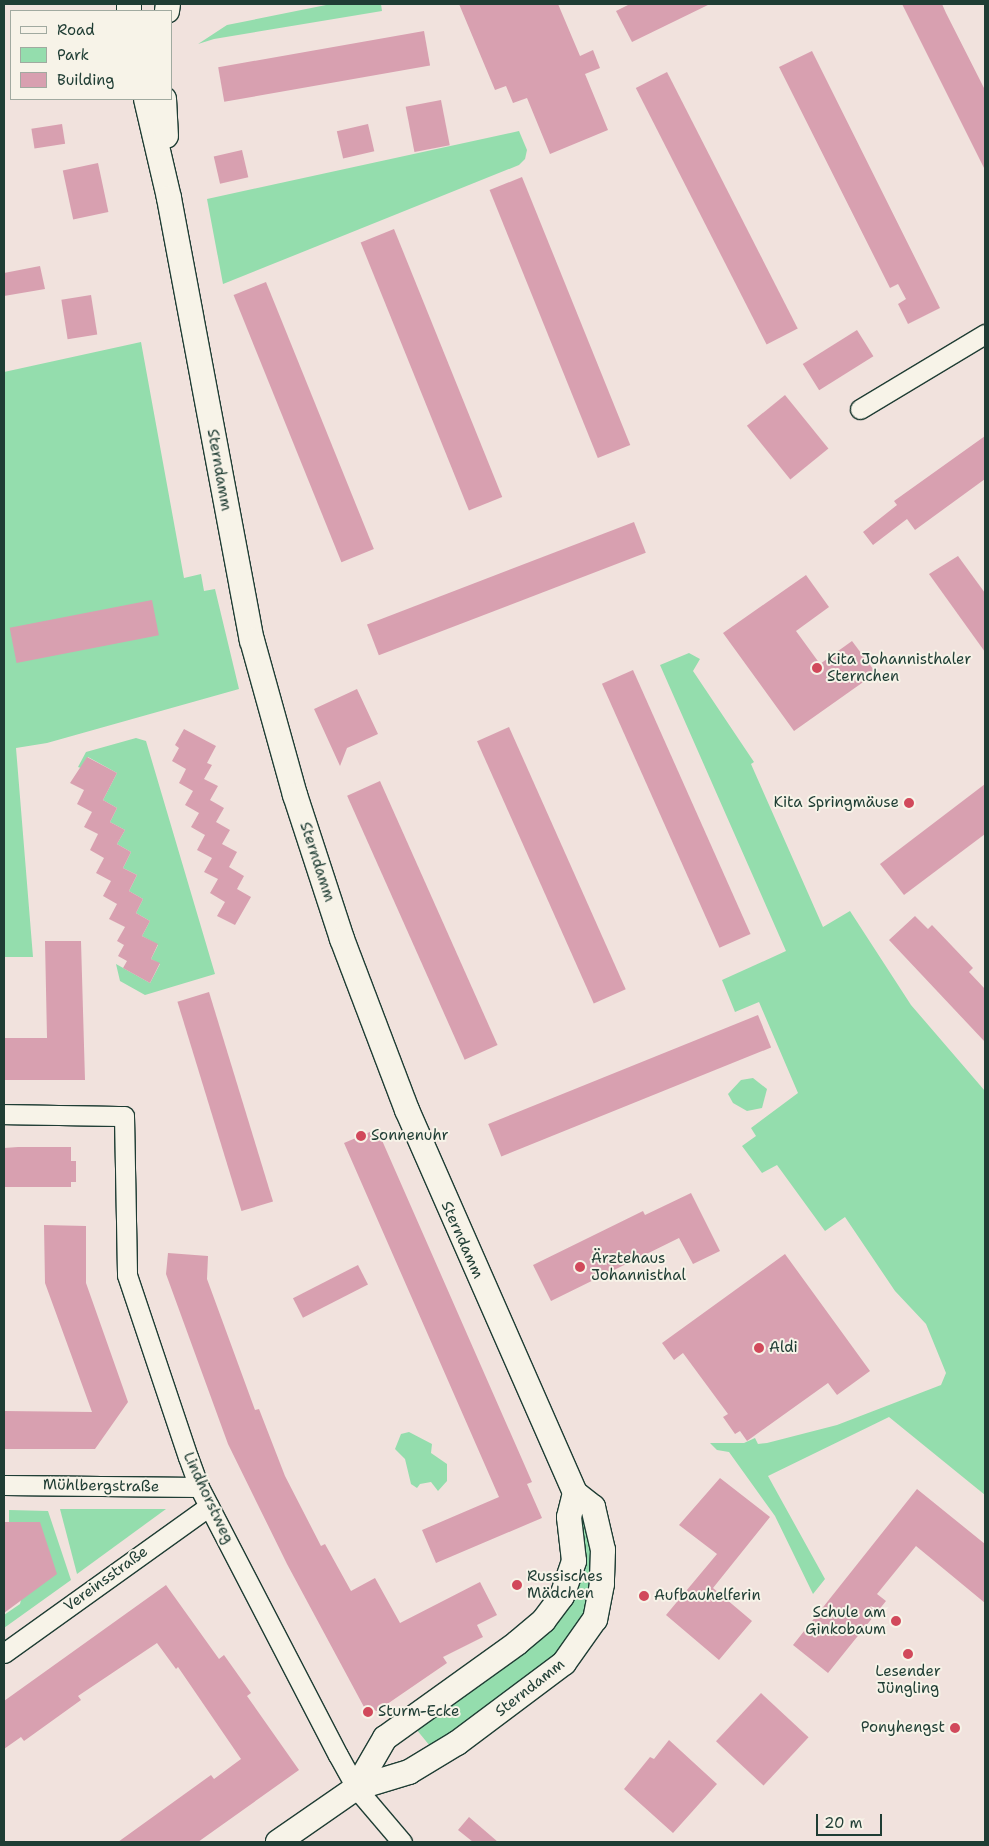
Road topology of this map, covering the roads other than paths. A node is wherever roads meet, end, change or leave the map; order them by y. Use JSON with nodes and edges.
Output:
{"nodes":[{"id":1,"x":146,"y":100,"type":"edge"},
{"id":2,"x":164,"y":100,"type":"edge"},
{"id":3,"x":170,"y":198,"type":"junction"},
{"id":4,"x":985,"y":334,"type":"edge"},
{"id":5,"x":860,"y":408,"type":"dead end"},
{"id":6,"x":4,"y":1114,"type":"edge"},
{"id":7,"x":4,"y":1485,"type":"edge"},
{"id":8,"x":199,"y":1487,"type":"junction"},
{"id":9,"x":575,"y":1493,"type":"junction"},
{"id":10,"x":209,"y":1506,"type":"junction"},
{"id":11,"x":4,"y":1653,"type":"edge"},
{"id":12,"x":356,"y":1788,"type":"junction"},
{"id":13,"x":278,"y":1842,"type":"edge"},
{"id":14,"x":402,"y":1842,"type":"edge"}],
"edges":[{"from":1,"to":3,"type":"street","name":"Sterndamm"},
{"from":2,"to":3,"type":"street","name":"Sterndamm"},
{"from":3,"to":9,"type":"street","name":"Sterndamm"},
{"from":4,"to":5,"type":"street"},
{"from":6,"to":8,"type":"street","name":"Lindhorstweg"},
{"from":7,"to":8,"type":"street","name":"Mühlbergstraße"},
{"from":8,"to":10,"type":"street","name":"Lindhorstweg"},
{"from":9,"to":12,"type":"street","name":"Sterndamm"},
{"from":9,"to":12,"type":"street","name":"Sterndamm"},
{"from":10,"to":11,"type":"street","name":"Vereinsstraße"},
{"from":10,"to":12,"type":"street","name":"Lindhorstweg"},
{"from":12,"to":13,"type":"street","name":"Sterndamm"},
{"from":12,"to":14,"type":"street","name":"Lindhorstweg"}]}
